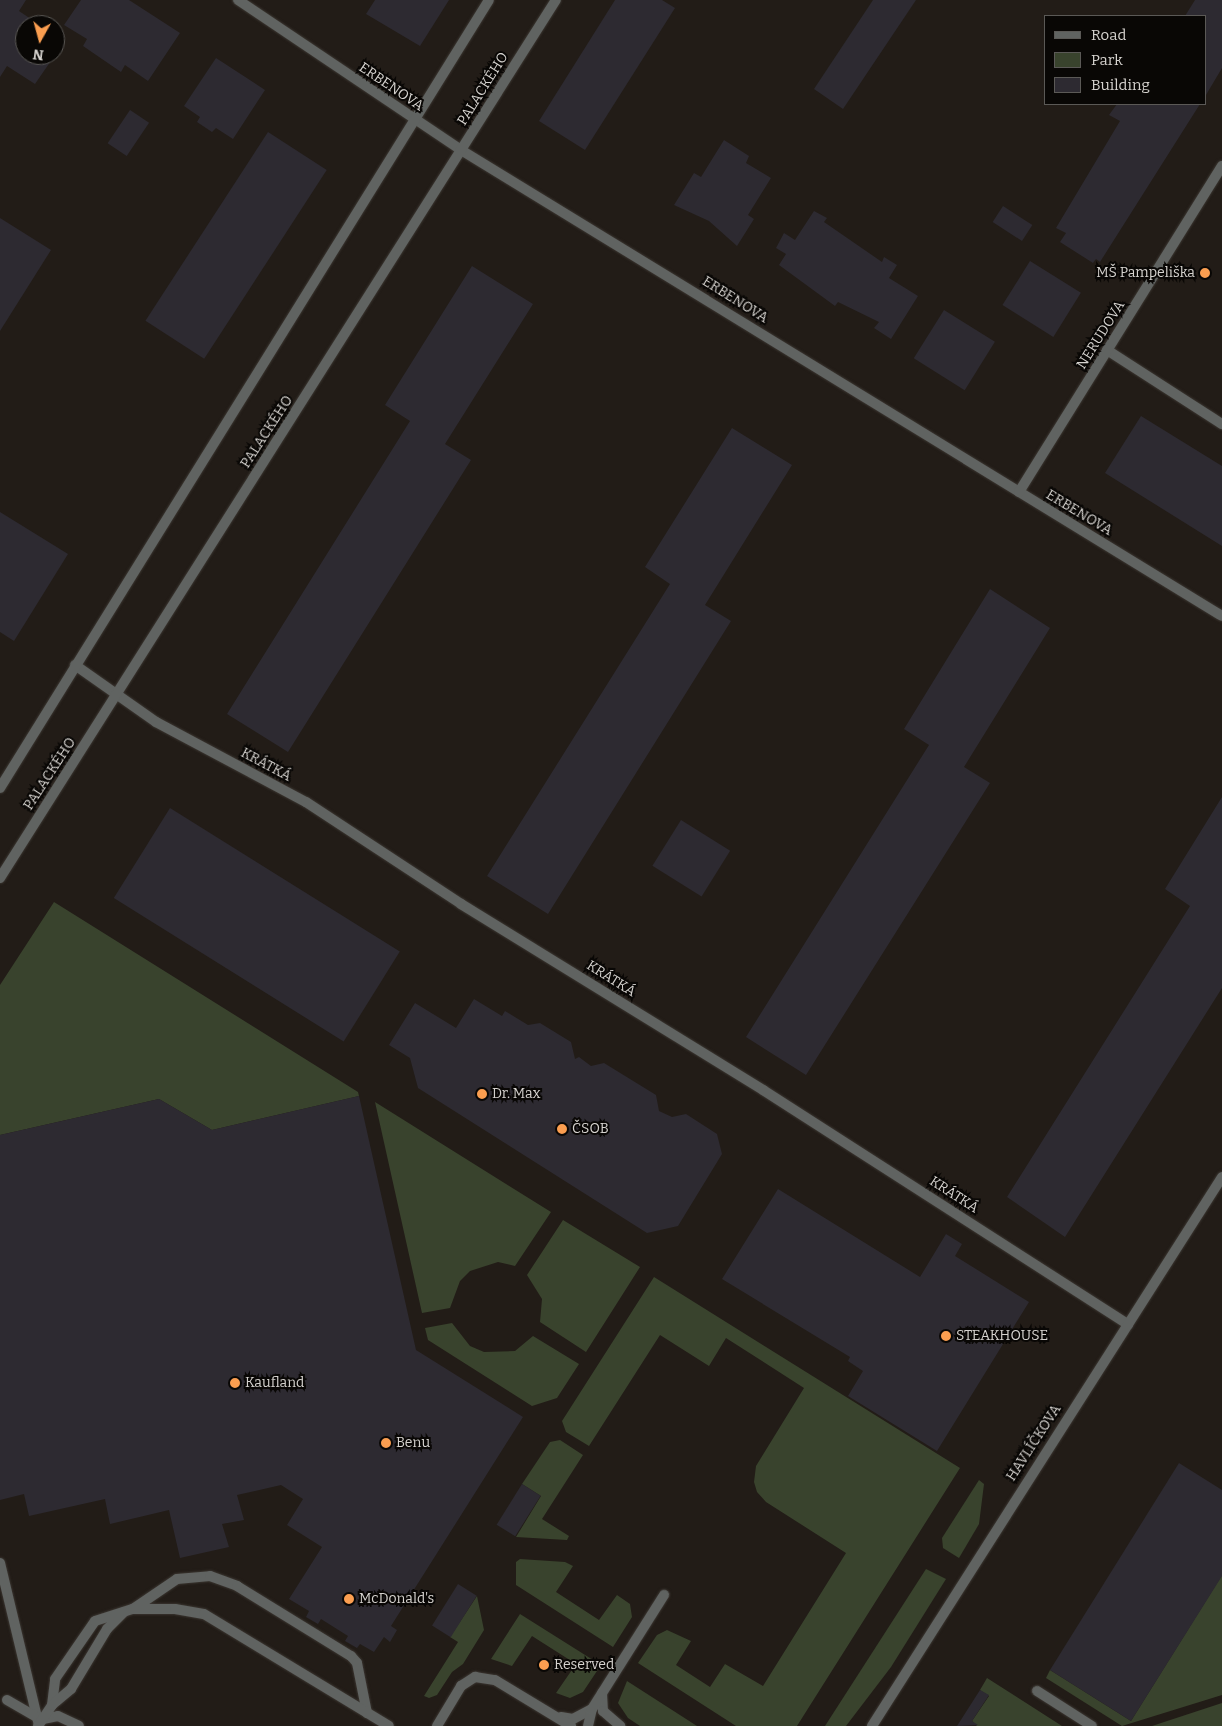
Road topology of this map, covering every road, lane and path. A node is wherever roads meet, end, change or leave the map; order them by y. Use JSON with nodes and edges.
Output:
{"nodes":[{"id":1,"x":238,"y":0,"type":"edge"},
{"id":2,"x":489,"y":0,"type":"edge"},
{"id":3,"x":556,"y":0,"type":"edge"},
{"id":4,"x":415,"y":119,"type":"junction"},
{"id":5,"x":461,"y":150,"type":"junction"},
{"id":6,"x":1222,"y":166,"type":"edge"},
{"id":7,"x":1107,"y":350,"type":"junction"},
{"id":8,"x":1222,"y":424,"type":"edge"},
{"id":9,"x":1019,"y":492,"type":"junction"},
{"id":10,"x":1222,"y":616,"type":"edge"},
{"id":11,"x":75,"y":665,"type":"junction"},
{"id":12,"x":117,"y":693,"type":"junction"},
{"id":13,"x":0,"y":788,"type":"edge"},
{"id":14,"x":0,"y":878,"type":"edge"},
{"id":15,"x":1222,"y":1177,"type":"edge"},
{"id":16,"x":1128,"y":1324,"type":"junction"},
{"id":17,"x":0,"y":1563,"type":"edge"},
{"id":18,"x":664,"y":1595,"type":"dead end"},
{"id":19,"x":129,"y":1610,"type":"junction"},
{"id":20,"x":1037,"y":1691,"type":"dead end"},
{"id":21,"x":602,"y":1692,"type":"junction"},
{"id":22,"x":7,"y":1700,"type":"dead end"},
{"id":23,"x":52,"y":1705,"type":"junction"},
{"id":24,"x":367,"y":1713,"type":"junction"},
{"id":25,"x":550,"y":1714,"type":"junction"},
{"id":26,"x":590,"y":1718,"type":"edge"},
{"id":27,"x":40,"y":1722,"type":"edge"},
{"id":28,"x":79,"y":1726,"type":"edge"},
{"id":29,"x":388,"y":1726,"type":"edge"},
{"id":30,"x":437,"y":1726,"type":"edge"},
{"id":31,"x":558,"y":1726,"type":"edge"},
{"id":32,"x":572,"y":1726,"type":"edge"},
{"id":33,"x":620,"y":1726,"type":"edge"},
{"id":34,"x":872,"y":1726,"type":"edge"},
{"id":35,"x":1092,"y":1726,"type":"edge"}],
"edges":[{"from":1,"to":4,"type":"street","name":"ERBENOVA"},
{"from":2,"to":4,"type":"street"},
{"from":3,"to":5,"type":"street","name":"PALACKÉHO"},
{"from":4,"to":5,"type":"street","name":"ERBENOVA"},
{"from":4,"to":11,"type":"street"},
{"from":5,"to":9,"type":"street","name":"ERBENOVA"},
{"from":5,"to":12,"type":"street","name":"PALACKÉHO"},
{"from":6,"to":7,"type":"street","name":"NERUDOVA"},
{"from":7,"to":8,"type":"street"},
{"from":7,"to":9,"type":"street","name":"NERUDOVA"},
{"from":9,"to":10,"type":"street","name":"ERBENOVA"},
{"from":11,"to":12,"type":"street","name":"KRÁTKÁ"},
{"from":11,"to":13,"type":"street"},
{"from":12,"to":14,"type":"street","name":"PALACKÉHO"},
{"from":12,"to":16,"type":"street","name":"KRÁTKÁ"},
{"from":15,"to":16,"type":"street","name":"HAVLÍČKOVA"},
{"from":16,"to":34,"type":"street","name":"HAVLÍČKOVA"},
{"from":17,"to":27,"type":"street"},
{"from":18,"to":21,"type":"street"},
{"from":19,"to":23,"type":"street"},
{"from":19,"to":23,"type":"street"},
{"from":19,"to":24,"type":"street"},
{"from":19,"to":24,"type":"street"},
{"from":20,"to":35,"type":"street"},
{"from":21,"to":26,"type":"street"},
{"from":21,"to":33,"type":"street"},
{"from":22,"to":27,"type":"street"},
{"from":23,"to":27,"type":"street"},
{"from":24,"to":29,"type":"street"},
{"from":25,"to":26,"type":"street"},
{"from":25,"to":30,"type":"street"},
{"from":25,"to":31,"type":"street"},
{"from":25,"to":32,"type":"street"},
{"from":27,"to":28,"type":"street"}]}
